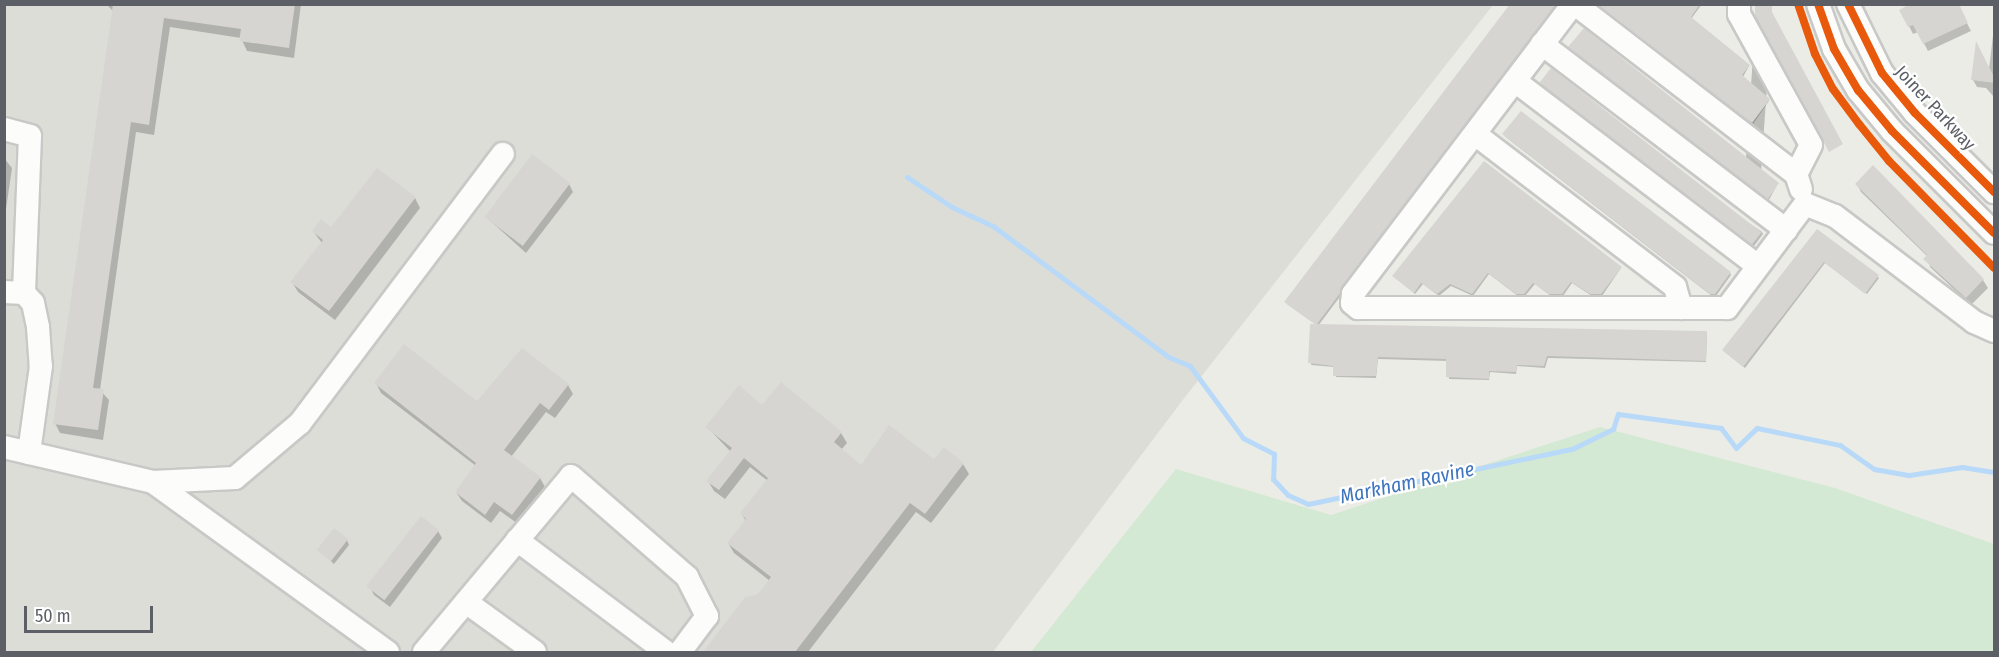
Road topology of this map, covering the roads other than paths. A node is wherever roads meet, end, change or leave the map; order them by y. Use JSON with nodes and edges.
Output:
{"nodes":[{"id":1,"x":1574,"y":4,"type":"edge"},
{"id":2,"x":1739,"y":4,"type":"edge"},
{"id":3,"x":1818,"y":4,"type":"edge"},
{"id":4,"x":1848,"y":4,"type":"edge"},
{"id":5,"x":1542,"y":45,"type":"junction"},
{"id":6,"x":1515,"y":81,"type":"junction"},
{"id":7,"x":4,"y":129,"type":"edge"},
{"id":8,"x":1474,"y":134,"type":"junction"},
{"id":9,"x":503,"y":154,"type":"dead end"},
{"id":10,"x":1796,"y":174,"type":"junction"},
{"id":11,"x":1995,"y":192,"type":"edge"},
{"id":12,"x":1805,"y":204,"type":"junction"},
{"id":13,"x":1786,"y":230,"type":"junction"},
{"id":14,"x":1995,"y":233,"type":"edge"},
{"id":15,"x":1758,"y":266,"type":"junction"},
{"id":16,"x":14,"y":293,"type":"edge"},
{"id":17,"x":1681,"y":308,"type":"junction"},
{"id":18,"x":1995,"y":331,"type":"edge"},
{"id":19,"x":4,"y":447,"type":"edge"},
{"id":20,"x":28,"y":453,"type":"junction"},
{"id":21,"x":153,"y":482,"type":"junction"},
{"id":22,"x":517,"y":540,"type":"junction"},
{"id":23,"x":466,"y":602,"type":"junction"},
{"id":24,"x":388,"y":652,"type":"edge"},
{"id":25,"x":424,"y":652,"type":"edge"},
{"id":26,"x":535,"y":652,"type":"edge"},
{"id":27,"x":666,"y":652,"type":"edge"},
{"id":28,"x":680,"y":652,"type":"edge"}],
"edges":[{"from":1,"to":5,"type":"street"},
{"from":1,"to":10,"type":"street"},
{"from":2,"to":10,"type":"street"},
{"from":3,"to":14,"type":"street"},
{"from":4,"to":11,"type":"street","name":"Joiner Parkway"},
{"from":5,"to":6,"type":"street"},
{"from":5,"to":13,"type":"street"},
{"from":6,"to":8,"type":"street"},
{"from":6,"to":15,"type":"street"},
{"from":7,"to":16,"type":"street"},
{"from":8,"to":17,"type":"street"},
{"from":8,"to":17,"type":"street"},
{"from":9,"to":21,"type":"street"},
{"from":10,"to":12,"type":"street"},
{"from":12,"to":13,"type":"street"},
{"from":12,"to":18,"type":"street"},
{"from":13,"to":15,"type":"street"},
{"from":15,"to":17,"type":"street"},
{"from":16,"to":20,"type":"street"},
{"from":19,"to":20,"type":"street"},
{"from":20,"to":21,"type":"street"},
{"from":21,"to":24,"type":"street"},
{"from":22,"to":23,"type":"street"},
{"from":22,"to":27,"type":"street"},
{"from":22,"to":28,"type":"street"},
{"from":23,"to":25,"type":"street"},
{"from":23,"to":26,"type":"street"}]}
